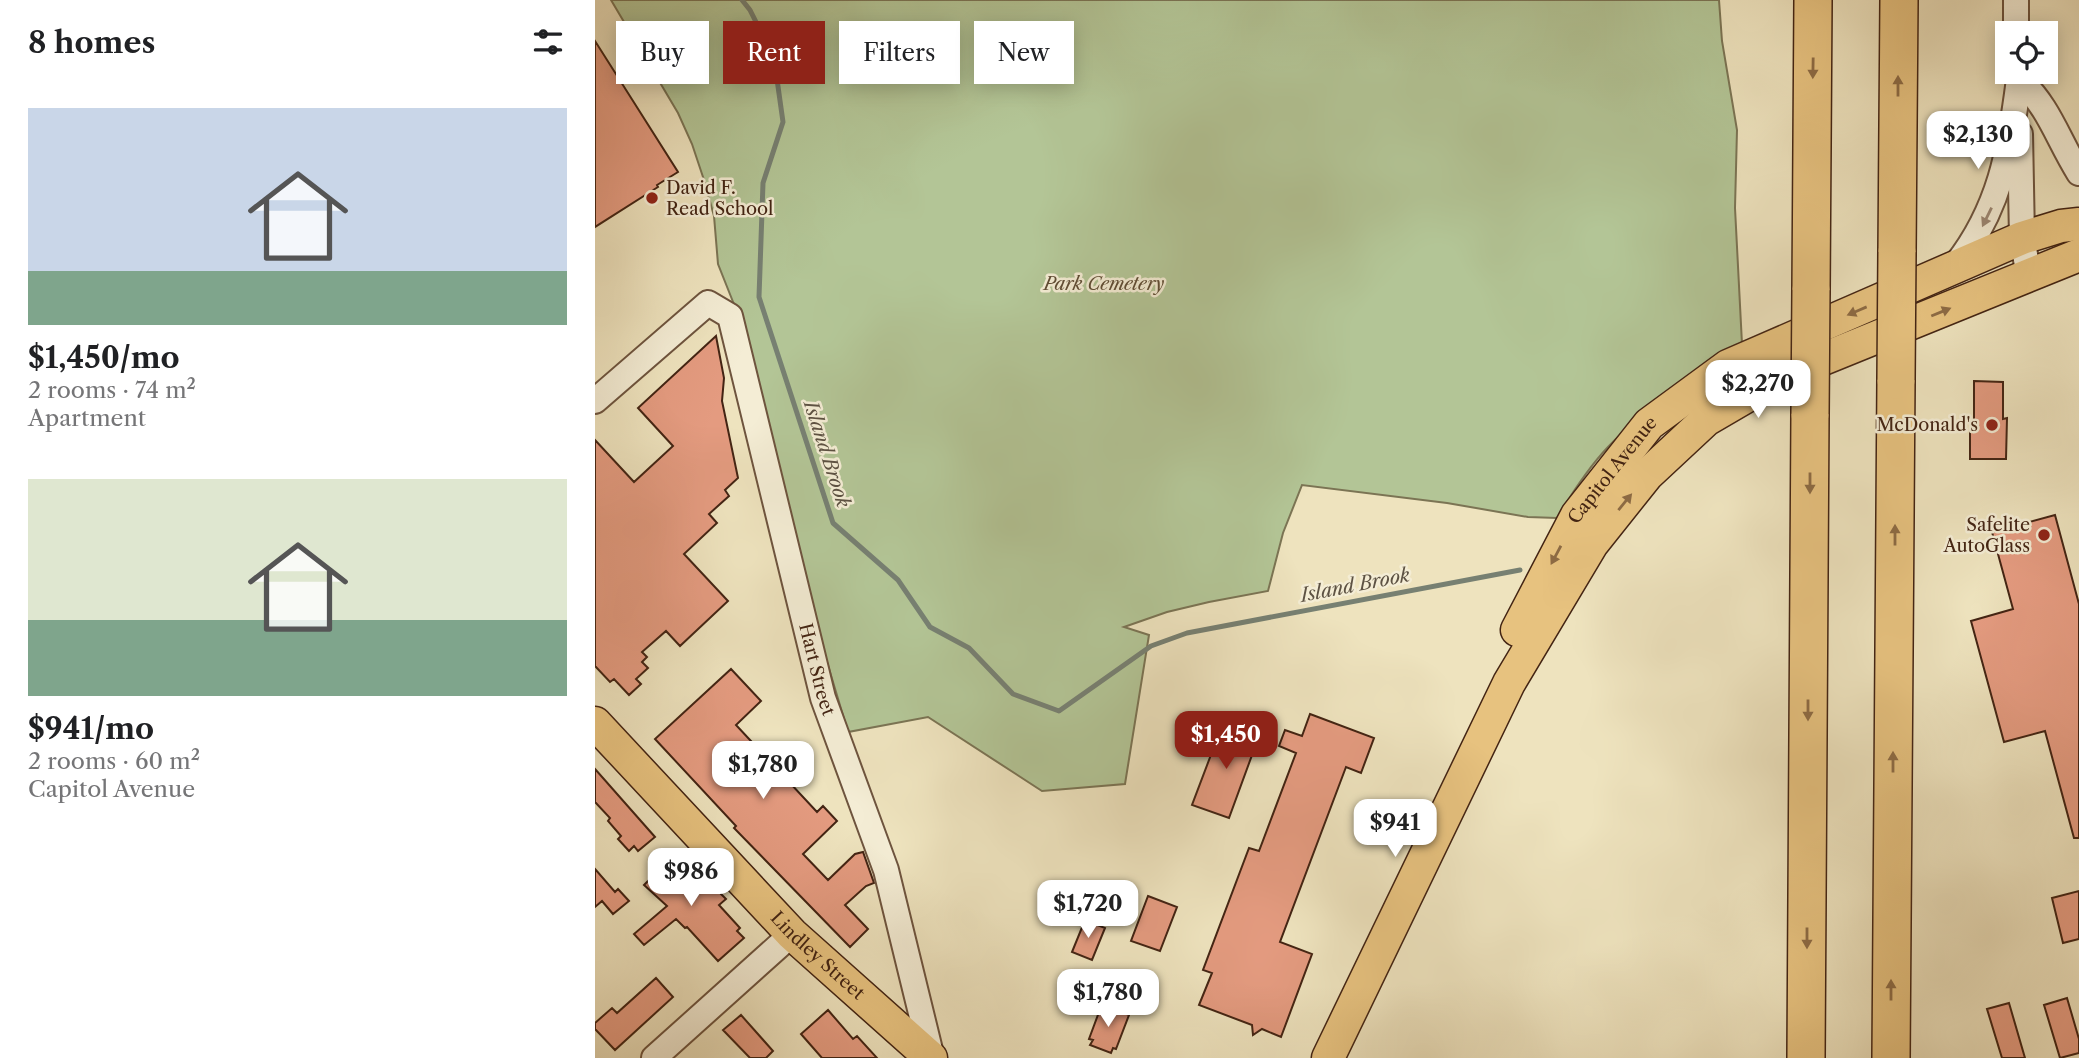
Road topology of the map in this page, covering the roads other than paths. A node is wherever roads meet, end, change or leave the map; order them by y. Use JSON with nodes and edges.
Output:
{"nodes":[{"id":1,"x":1813,"y":0,"type":"edge"},
{"id":2,"x":1899,"y":0,"type":"edge"},
{"id":3,"x":2015,"y":0,"type":"edge"},
{"id":4,"x":2016,"y":21,"type":"edge"},
{"id":5,"x":2018,"y":84,"type":"edge"},
{"id":6,"x":2019,"y":84,"type":"edge"},
{"id":7,"x":2026,"y":84,"type":"edge"},
{"id":8,"x":2079,"y":173,"type":"edge"},
{"id":9,"x":2079,"y":224,"type":"edge"},
{"id":10,"x":2022,"y":238,"type":"junction"},
{"id":11,"x":2079,"y":255,"type":"edge"},
{"id":12,"x":1951,"y":270,"type":"junction"},
{"id":13,"x":2029,"y":276,"type":"junction"},
{"id":14,"x":595,"y":401,"type":"edge"},
{"id":15,"x":1509,"y":683,"type":"junction"},
{"id":16,"x":595,"y":723,"type":"edge"},
{"id":17,"x":792,"y":934,"type":"junction"},
{"id":18,"x":655,"y":1058,"type":"edge"},
{"id":19,"x":932,"y":1058,"type":"edge"},
{"id":20,"x":1328,"y":1058,"type":"edge"},
{"id":21,"x":1806,"y":1058,"type":"edge"},
{"id":22,"x":1891,"y":1058,"type":"edge"}],
"edges":[{"from":1,"to":21,"type":"highway","one_way":true,"bridge":true},
{"from":22,"to":2,"type":"highway","one_way":true,"bridge":true},
{"from":3,"to":4,"type":"street"},
{"from":5,"to":12,"type":"street","one_way":true},
{"from":6,"to":10,"type":"street"},
{"from":7,"to":8,"type":"street"},
{"from":9,"to":10,"type":"main road","name":"Capitol Avenue"},
{"from":10,"to":12,"type":"main road","name":"Capitol Avenue"},
{"from":10,"to":13,"type":"street"},
{"from":11,"to":13,"type":"main road","name":"Capitol Avenue"},
{"from":12,"to":15,"type":"main road","name":"Capitol Avenue","one_way":true},
{"from":15,"to":13,"type":"main road","name":"Capitol Avenue","one_way":true},
{"from":14,"to":19,"type":"street","name":"Hart Street"},
{"from":15,"to":20,"type":"main road","name":"Capitol Avenue"},
{"from":16,"to":17,"type":"main road","name":"Lindley Street"},
{"from":17,"to":18,"type":"street"},
{"from":17,"to":19,"type":"main road","name":"Lindley Street"}]}
